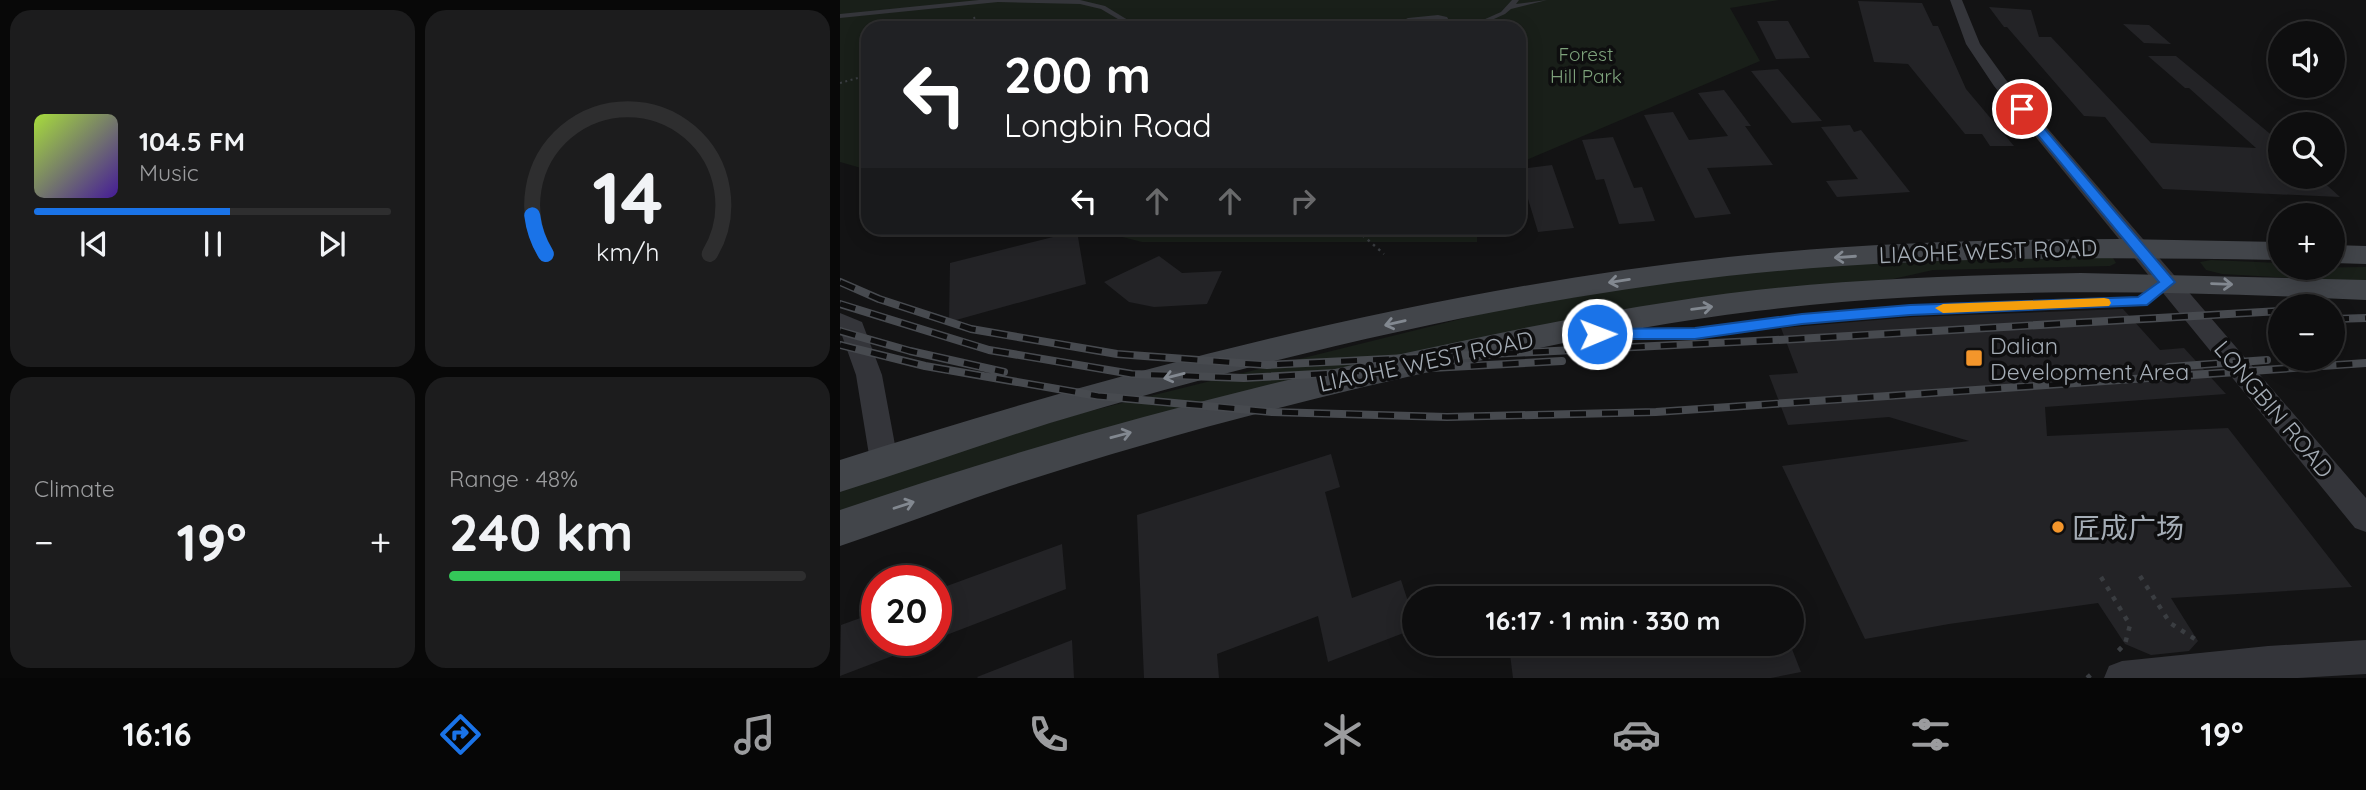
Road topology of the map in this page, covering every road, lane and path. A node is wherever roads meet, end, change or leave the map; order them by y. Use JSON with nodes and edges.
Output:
{"nodes":[{"id":1,"x":1516,"y":0,"type":"edge"},
{"id":2,"x":1544,"y":0,"type":"edge"},
{"id":3,"x":1956,"y":0,"type":"edge"},
{"id":4,"x":1509,"y":7,"type":"junction"},
{"id":5,"x":840,"y":16,"type":"edge"},
{"id":6,"x":1126,"y":21,"type":"edge"},
{"id":7,"x":1402,"y":21,"type":"edge"},
{"id":8,"x":1447,"y":21,"type":"edge"},
{"id":9,"x":1484,"y":21,"type":"edge"},
{"id":10,"x":861,"y":77,"type":"edge"},
{"id":11,"x":840,"y":83,"type":"edge"},
{"id":12,"x":1362,"y":235,"type":"edge"},
{"id":13,"x":2138,"y":247,"type":"junction"},
{"id":14,"x":2268,"y":251,"type":"edge"},
{"id":15,"x":1384,"y":254,"type":"dead end"},
{"id":16,"x":2345,"y":254,"type":"edge"},
{"id":17,"x":2366,"y":255,"type":"edge"},
{"id":18,"x":2168,"y":282,"type":"junction"},
{"id":19,"x":2366,"y":290,"type":"edge"},
{"id":20,"x":840,"y":321,"type":"edge"},
{"id":21,"x":884,"y":461,"type":"junction"},
{"id":22,"x":840,"y":476,"type":"edge"},
{"id":23,"x":2366,"y":519,"type":"edge"},
{"id":24,"x":840,"y":528,"type":"edge"},
{"id":25,"x":2140,"y":576,"type":"dead end"},
{"id":26,"x":2101,"y":577,"type":"dead end"},
{"id":27,"x":2198,"y":641,"type":"dead end"},
{"id":28,"x":2366,"y":657,"type":"edge"},
{"id":29,"x":2124,"y":661,"type":"edge"}],
"edges":[{"from":1,"to":4,"type":"lane"},
{"from":2,"to":4,"type":"lane"},
{"from":3,"to":13,"type":"street","name":"LONGBIN ROAD"},
{"from":4,"to":9,"type":"lane"},
{"from":5,"to":6,"type":"lane"},
{"from":7,"to":8,"type":"lane"},
{"from":10,"to":11,"type":"path"},
{"from":12,"to":15,"type":"path"},
{"from":13,"to":14,"type":"main road","name":"LIAOHE WEST ROAD"},
{"from":13,"to":18,"type":"street","name":"LONGBIN ROAD"},
{"from":13,"to":21,"type":"main road","name":"LIAOHE WEST ROAD","one_way":true},
{"from":16,"to":17,"type":"main road"},
{"from":18,"to":19,"type":"main road","name":"LIAOHE WEST ROAD","one_way":true},
{"from":18,"to":23,"type":"street","name":"LONGBIN ROAD"},
{"from":24,"to":18,"type":"main road","name":"LIAOHE WEST ROAD","one_way":true},
{"from":20,"to":21,"type":"street"},
{"from":21,"to":22,"type":"main road","name":"LIAOHE WEST ROAD"},
{"from":25,"to":27,"type":"path"},
{"from":26,"to":29,"type":"path"},
{"from":28,"to":29,"type":"street"}]}
